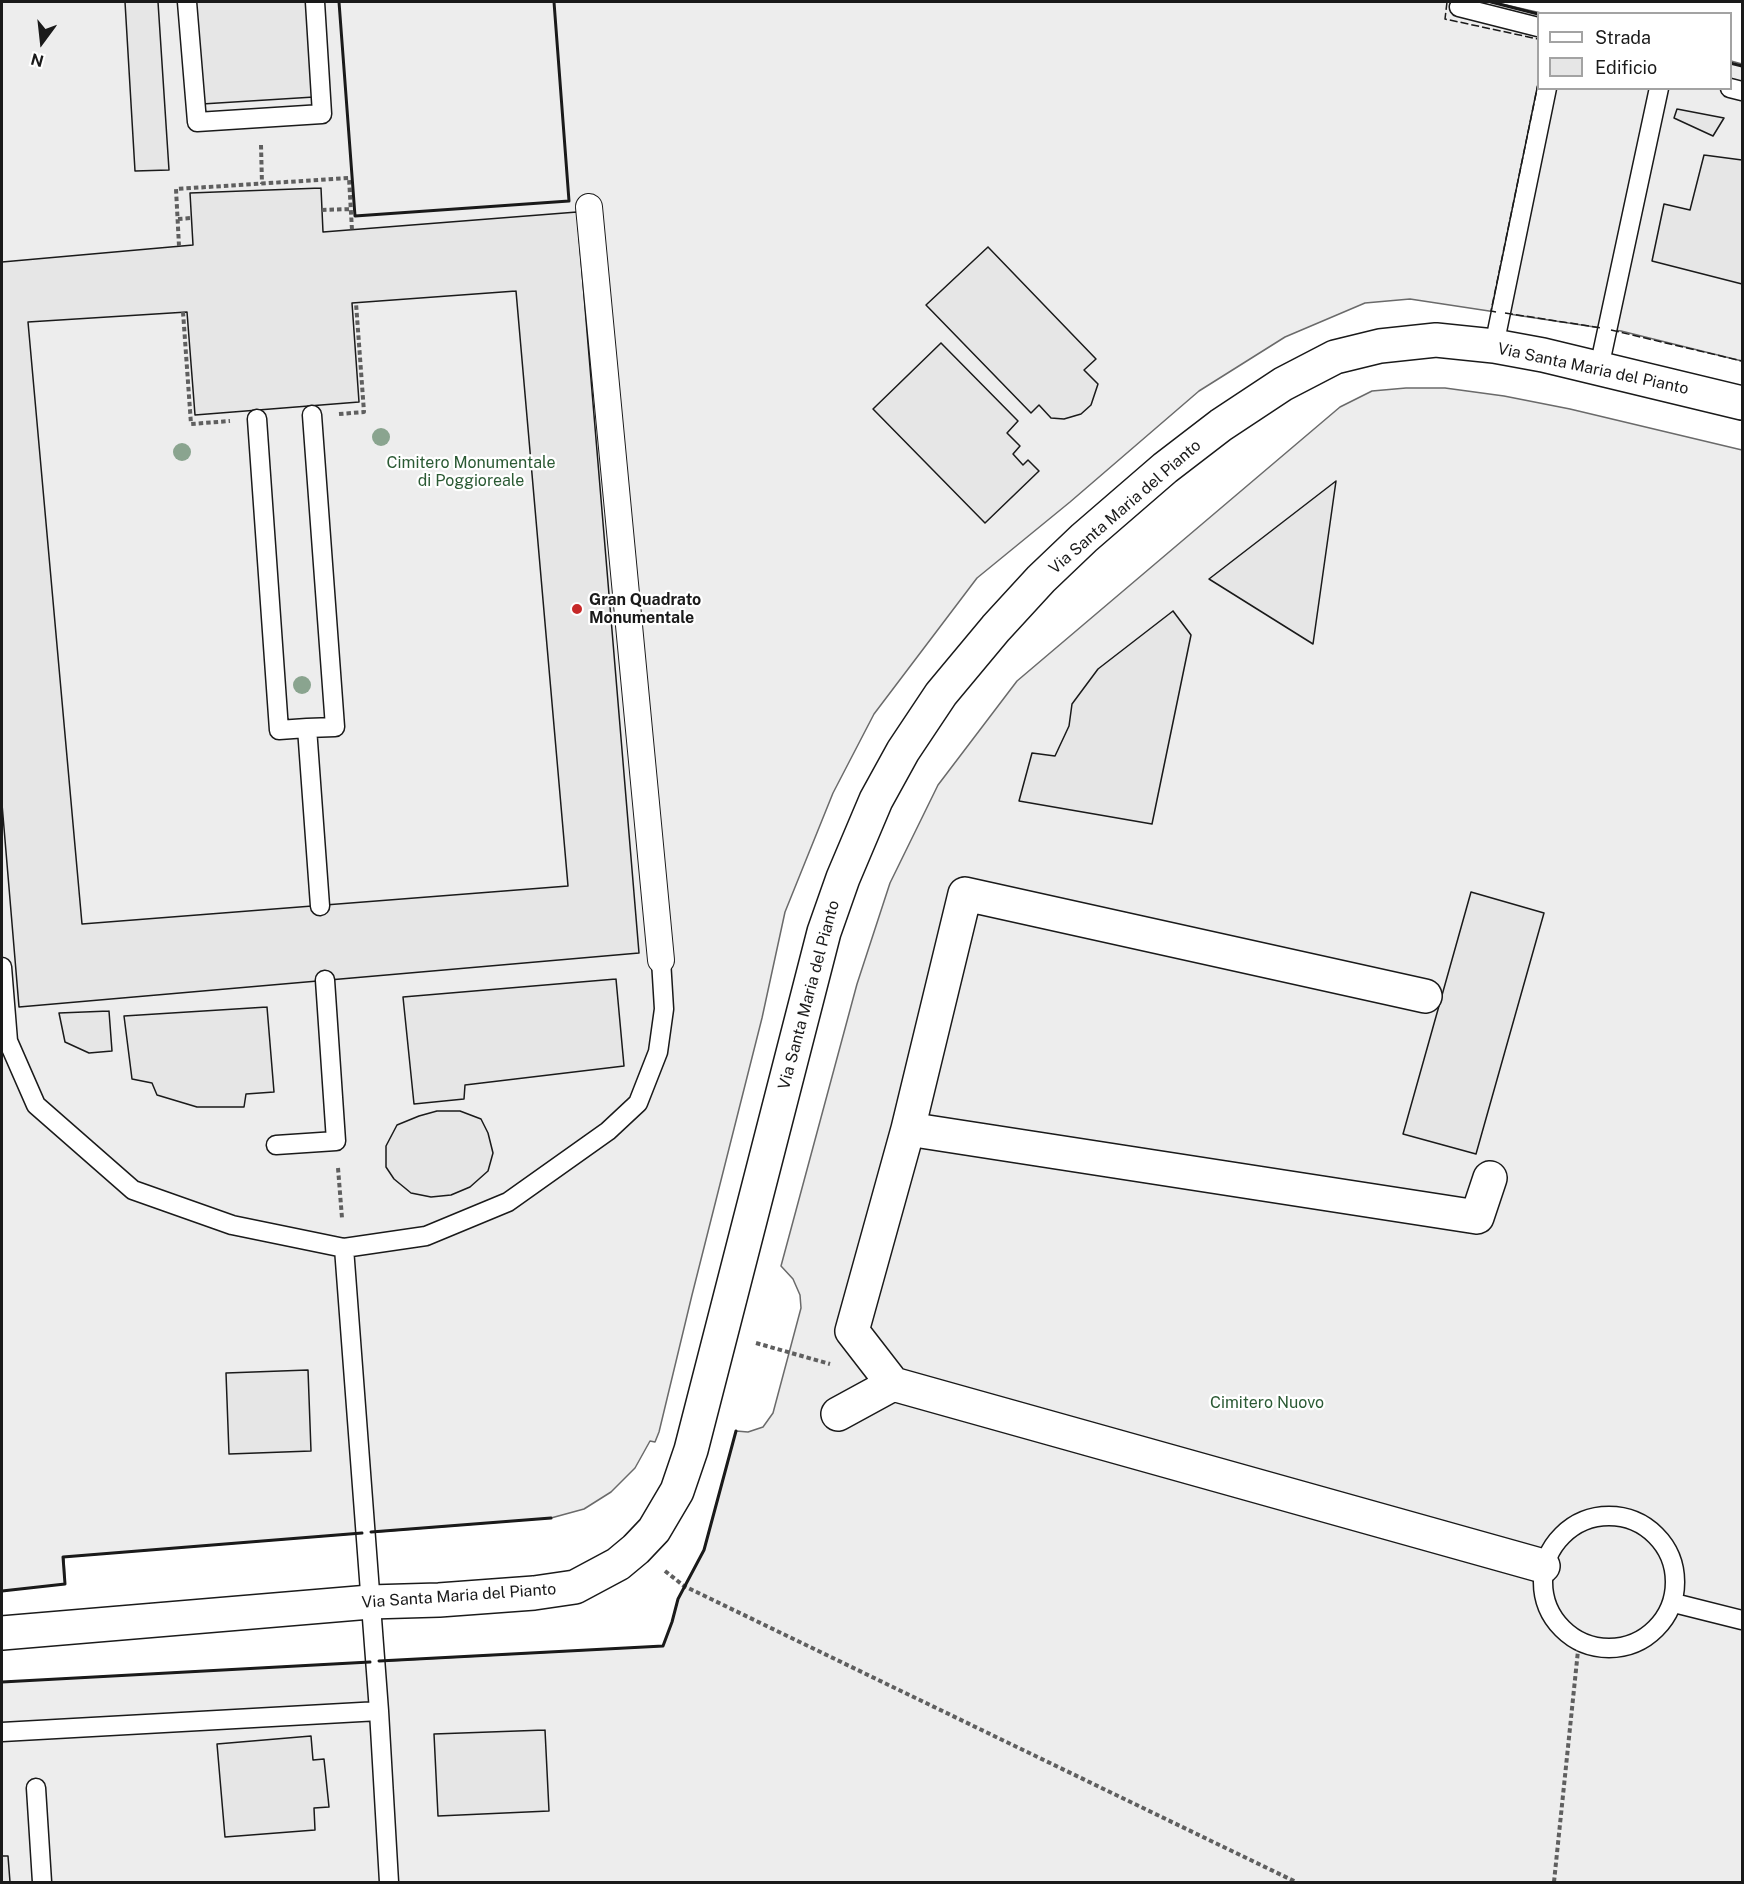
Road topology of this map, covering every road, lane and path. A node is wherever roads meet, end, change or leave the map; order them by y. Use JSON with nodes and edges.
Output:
{"nodes":[{"id":1,"x":187,"y":2,"type":"edge"},
{"id":2,"x":315,"y":2,"type":"edge"},
{"id":3,"x":1460,"y":7,"type":"dead end"},
{"id":4,"x":1537,"y":26,"type":"edge"},
{"id":5,"x":1547,"y":90,"type":"edge"},
{"id":6,"x":1659,"y":90,"type":"edge"},
{"id":7,"x":260,"y":118,"type":"junction"},
{"id":8,"x":262,"y":184,"type":"junction"},
{"id":9,"x":589,"y":207,"type":"dead end"},
{"id":10,"x":350,"y":208,"type":"junction"},
{"id":11,"x":322,"y":210,"type":"dead end"},
{"id":12,"x":191,"y":218,"type":"dead end"},
{"id":13,"x":178,"y":219,"type":"junction"},
{"id":14,"x":352,"y":230,"type":"dead end"},
{"id":15,"x":179,"y":246,"type":"dead end"},
{"id":16,"x":356,"y":303,"type":"dead end"},
{"id":17,"x":183,"y":312,"type":"dead end"},
{"id":18,"x":1494,"y":346,"type":"junction"},
{"id":19,"x":1599,"y":368,"type":"junction"},
{"id":20,"x":1743,"y":403,"type":"edge"},
{"id":21,"x":312,"y":415,"type":"joint"},
{"id":22,"x":257,"y":419,"type":"joint"},
{"id":23,"x":307,"y":729,"type":"junction"},
{"id":24,"x":320,"y":906,"type":"dead end"},
{"id":25,"x":661,"y":960,"type":"joint"},
{"id":26,"x":2,"y":967,"type":"edge"},
{"id":27,"x":325,"y":980,"type":"dead end"},
{"id":28,"x":1425,"y":996,"type":"dead end"},
{"id":29,"x":4,"y":1022,"type":"edge"},
{"id":30,"x":908,"y":1129,"type":"junction"},
{"id":31,"x":336,"y":1141,"type":"junction"},
{"id":32,"x":276,"y":1145,"type":"dead end"},
{"id":33,"x":1490,"y":1178,"type":"dead end"},
{"id":34,"x":344,"y":1248,"type":"junction"},
{"id":35,"x":721,"y":1333,"type":"junction"},
{"id":36,"x":831,"y":1365,"type":"dead end"},
{"id":37,"x":894,"y":1384,"type":"junction"},
{"id":38,"x":838,"y":1414,"type":"dead end"},
{"id":39,"x":1543,"y":1566,"type":"junction"},
{"id":40,"x":684,"y":1586,"type":"dead end"},
{"id":41,"x":370,"y":1602,"type":"junction"},
{"id":42,"x":1674,"y":1603,"type":"junction"},
{"id":43,"x":1743,"y":1620,"type":"edge"},
{"id":44,"x":2,"y":1633,"type":"edge"},
{"id":45,"x":1579,"y":1641,"type":"junction"},
{"id":46,"x":379,"y":1711,"type":"junction"},
{"id":47,"x":2,"y":1732,"type":"edge"},
{"id":48,"x":36,"y":1788,"type":"dead end"},
{"id":49,"x":42,"y":1882,"type":"edge"},
{"id":50,"x":389,"y":1882,"type":"edge"},
{"id":51,"x":1296,"y":1882,"type":"edge"},
{"id":52,"x":1554,"y":1882,"type":"edge"}],
"edges":[{"from":1,"to":7,"type":"lane"},
{"from":2,"to":7,"type":"lane"},
{"from":3,"to":4,"type":"lane"},
{"from":5,"to":18,"type":"lane"},
{"from":6,"to":19,"type":"lane"},
{"from":7,"to":8,"type":"path"},
{"from":8,"to":10,"type":"path"},
{"from":8,"to":13,"type":"path"},
{"from":9,"to":25,"type":"street"},
{"from":10,"to":11,"type":"path"},
{"from":10,"to":14,"type":"path"},
{"from":12,"to":13,"type":"path"},
{"from":13,"to":15,"type":"path"},
{"from":16,"to":21,"type":"path"},
{"from":17,"to":22,"type":"path"},
{"from":18,"to":19,"type":"street","name":"Via Santa Maria del Pianto"},
{"from":18,"to":35,"type":"street","name":"Via Santa Maria del Pianto"},
{"from":19,"to":20,"type":"street","name":"Via Santa Maria del Pianto"},
{"from":21,"to":23,"type":"lane"},
{"from":22,"to":23,"type":"lane"},
{"from":23,"to":24,"type":"lane"},
{"from":25,"to":34,"type":"lane"},
{"from":26,"to":29,"type":"lane"},
{"from":27,"to":31,"type":"lane"},
{"from":28,"to":30,"type":"street"},
{"from":29,"to":34,"type":"lane"},
{"from":30,"to":33,"type":"street"},
{"from":30,"to":37,"type":"street"},
{"from":31,"to":32,"type":"lane"},
{"from":31,"to":34,"type":"path"},
{"from":34,"to":41,"type":"lane"},
{"from":35,"to":36,"type":"path"},
{"from":35,"to":41,"type":"street","name":"Via Santa Maria del Pianto"},
{"from":37,"to":38,"type":"street"},
{"from":37,"to":39,"type":"street"},
{"from":39,"to":42,"type":"lane"},
{"from":39,"to":45,"type":"lane"},
{"from":40,"to":51,"type":"path"},
{"from":41,"to":44,"type":"street","name":"Via Santa Maria del Pianto"},
{"from":41,"to":46,"type":"lane"},
{"from":42,"to":43,"type":"lane"},
{"from":42,"to":45,"type":"lane"},
{"from":45,"to":52,"type":"path"},
{"from":46,"to":47,"type":"lane"},
{"from":46,"to":50,"type":"lane"},
{"from":48,"to":49,"type":"lane"}]}
